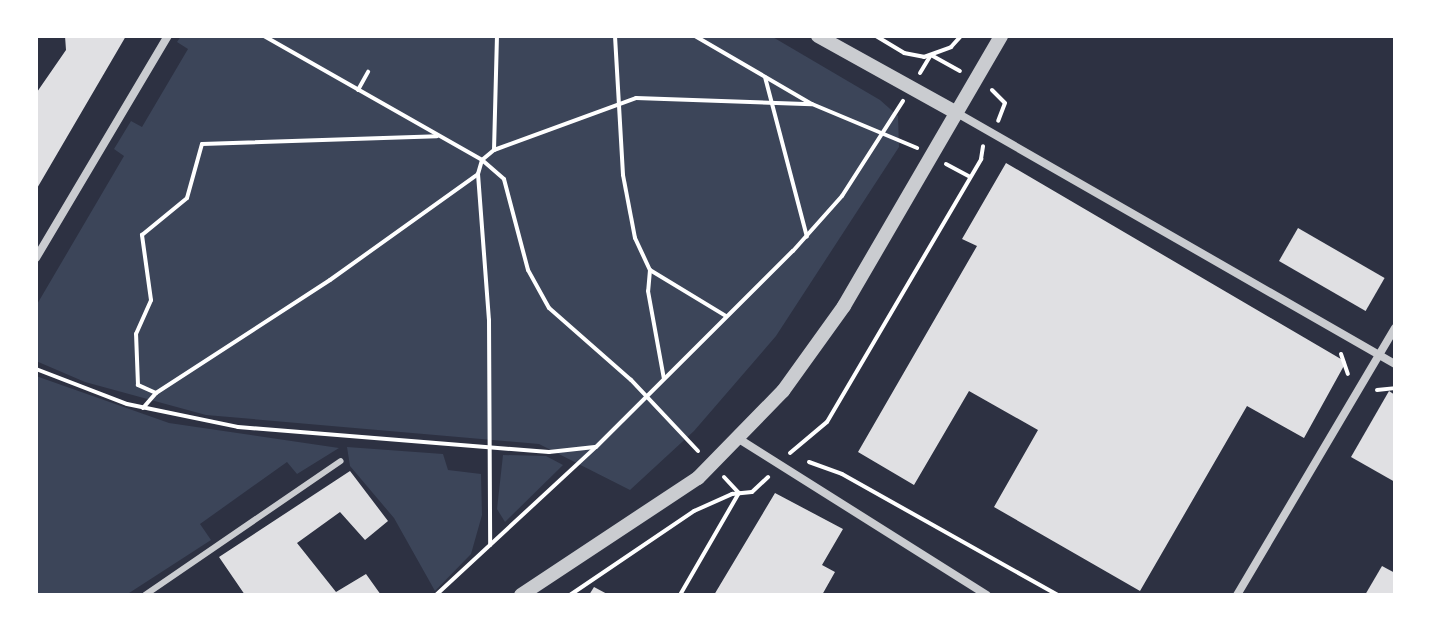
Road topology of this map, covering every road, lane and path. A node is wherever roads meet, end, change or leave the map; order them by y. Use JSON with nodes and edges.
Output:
{"nodes":[{"id":1,"x":168,"y":36,"type":"edge"},
{"id":2,"x":264,"y":36,"type":"edge"},
{"id":3,"x":497,"y":36,"type":"edge"},
{"id":4,"x":615,"y":36,"type":"edge"},
{"id":5,"x":695,"y":36,"type":"edge"},
{"id":6,"x":818,"y":36,"type":"edge"},
{"id":7,"x":876,"y":36,"type":"edge"},
{"id":8,"x":961,"y":36,"type":"edge"},
{"id":9,"x":1001,"y":36,"type":"edge"},
{"id":10,"x":368,"y":72,"type":"dead end"},
{"id":11,"x":765,"y":75,"type":"junction"},
{"id":12,"x":358,"y":90,"type":"junction"},
{"id":13,"x":616,"y":104,"type":"junction"},
{"id":14,"x":773,"y":104,"type":"junction"},
{"id":15,"x":812,"y":104,"type":"junction"},
{"id":16,"x":957,"y":113,"type":"junction"},
{"id":17,"x":439,"y":136,"type":"junction"},
{"id":18,"x":494,"y":150,"type":"junction"},
{"id":19,"x":995,"y":154,"type":"dead end"},
{"id":20,"x":482,"y":160,"type":"junction"},
{"id":21,"x":478,"y":174,"type":"junction"},
{"id":22,"x":807,"y":237,"type":"junction"},
{"id":23,"x":36,"y":258,"type":"edge"},
{"id":24,"x":650,"y":270,"type":"junction"},
{"id":25,"x":726,"y":317,"type":"junction"},
{"id":26,"x":1395,"y":328,"type":"edge"},
{"id":27,"x":1328,"y":347,"type":"dead end"},
{"id":28,"x":1379,"y":354,"type":"junction"},
{"id":29,"x":1395,"y":364,"type":"edge"},
{"id":30,"x":36,"y":369,"type":"edge"},
{"id":31,"x":664,"y":379,"type":"junction"},
{"id":32,"x":1363,"y":382,"type":"junction"},
{"id":33,"x":1395,"y":388,"type":"edge"},
{"id":34,"x":156,"y":393,"type":"junction"},
{"id":35,"x":645,"y":398,"type":"junction"},
{"id":36,"x":143,"y":408,"type":"junction"},
{"id":37,"x":739,"y":439,"type":"junction"},
{"id":38,"x":596,"y":447,"type":"junction"},
{"id":39,"x":492,"y":448,"type":"junction"},
{"id":40,"x":341,"y":461,"type":"dead end"},
{"id":41,"x":778,"y":464,"type":"junction"},
{"id":42,"x":712,"y":465,"type":"junction"},
{"id":43,"x":739,"y":493,"type":"junction"},
{"id":44,"x":490,"y":545,"type":"junction"},
{"id":45,"x":145,"y":595,"type":"edge"},
{"id":46,"x":436,"y":595,"type":"edge"},
{"id":47,"x":521,"y":595,"type":"edge"},
{"id":48,"x":570,"y":595,"type":"edge"},
{"id":49,"x":680,"y":595,"type":"edge"},
{"id":50,"x":987,"y":595,"type":"edge"},
{"id":51,"x":1058,"y":595,"type":"edge"},
{"id":52,"x":1237,"y":595,"type":"edge"}],
"edges":[{"from":1,"to":23,"type":"street"},
{"from":2,"to":12,"type":"path"},
{"from":3,"to":18,"type":"path"},
{"from":4,"to":13,"type":"path"},
{"from":5,"to":11,"type":"path"},
{"from":6,"to":16,"type":"street"},
{"from":7,"to":8,"type":"path"},
{"from":9,"to":16,"type":"street"},
{"from":10,"to":12,"type":"path"},
{"from":11,"to":14,"type":"path"},
{"from":11,"to":15,"type":"path"},
{"from":12,"to":17,"type":"path"},
{"from":13,"to":14,"type":"path"},
{"from":13,"to":18,"type":"path"},
{"from":13,"to":24,"type":"path"},
{"from":14,"to":15,"type":"path"},
{"from":14,"to":22,"type":"path"},
{"from":15,"to":22,"type":"path"},
{"from":16,"to":28,"type":"street"},
{"from":16,"to":37,"type":"street"},
{"from":17,"to":20,"type":"path"},
{"from":17,"to":34,"type":"path"},
{"from":18,"to":20,"type":"path"},
{"from":19,"to":51,"type":"path"},
{"from":20,"to":21,"type":"path"},
{"from":20,"to":35,"type":"path"},
{"from":21,"to":34,"type":"path"},
{"from":21,"to":39,"type":"path"},
{"from":22,"to":25,"type":"path"},
{"from":24,"to":25,"type":"path"},
{"from":24,"to":31,"type":"path"},
{"from":25,"to":31,"type":"path"},
{"from":26,"to":28,"type":"street"},
{"from":27,"to":32,"type":"path"},
{"from":28,"to":29,"type":"street"},
{"from":28,"to":32,"type":"street"},
{"from":30,"to":36,"type":"path"},
{"from":31,"to":35,"type":"path"},
{"from":32,"to":33,"type":"path"},
{"from":32,"to":52,"type":"street"},
{"from":34,"to":36,"type":"path"},
{"from":35,"to":38,"type":"path"},
{"from":35,"to":42,"type":"path"},
{"from":36,"to":39,"type":"path"},
{"from":37,"to":41,"type":"street"},
{"from":37,"to":42,"type":"street"},
{"from":38,"to":39,"type":"path"},
{"from":38,"to":44,"type":"path"},
{"from":39,"to":44,"type":"path"},
{"from":40,"to":45,"type":"lane"},
{"from":41,"to":43,"type":"path"},
{"from":41,"to":50,"type":"street"},
{"from":42,"to":43,"type":"path"},
{"from":42,"to":47,"type":"street"},
{"from":43,"to":48,"type":"path"},
{"from":43,"to":49,"type":"path"},
{"from":44,"to":46,"type":"path"}]}
